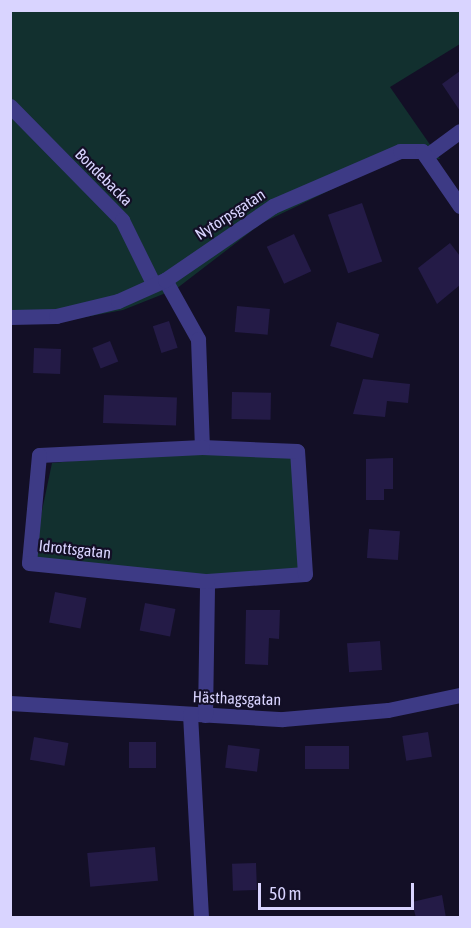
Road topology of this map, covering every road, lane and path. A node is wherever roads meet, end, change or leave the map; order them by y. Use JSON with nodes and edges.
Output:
{"nodes":[{"id":1,"x":10,"y":106,"type":"edge"},
{"id":2,"x":460,"y":131,"type":"edge"},
{"id":3,"x":426,"y":156,"type":"junction"},
{"id":4,"x":460,"y":206,"type":"edge"},
{"id":5,"x":160,"y":283,"type":"junction"},
{"id":6,"x":10,"y":317,"type":"edge"},
{"id":7,"x":202,"y":447,"type":"junction"},
{"id":8,"x":207,"y":581,"type":"junction"},
{"id":9,"x":460,"y":695,"type":"edge"},
{"id":10,"x":10,"y":703,"type":"edge"},
{"id":11,"x":190,"y":714,"type":"junction"},
{"id":12,"x":205,"y":715,"type":"junction"},
{"id":13,"x":201,"y":918,"type":"edge"}],
"edges":[{"from":1,"to":5,"type":"street","name":"Bondebacka"},
{"from":2,"to":3,"type":"street"},
{"from":3,"to":4,"type":"street"},
{"from":3,"to":5,"type":"street","name":"Nytorpsgatan"},
{"from":5,"to":6,"type":"street","name":"Nytorpsgatan"},
{"from":5,"to":7,"type":"street"},
{"from":7,"to":8,"type":"street","name":"Idrottsgatan"},
{"from":7,"to":8,"type":"street","name":"Idrottsgatan"},
{"from":8,"to":12,"type":"street"},
{"from":9,"to":12,"type":"street","name":"Hästhagsgatan"},
{"from":10,"to":11,"type":"street","name":"Hästhagsgatan"},
{"from":11,"to":12,"type":"street","name":"Hästhagsgatan"},
{"from":11,"to":13,"type":"street"}]}
